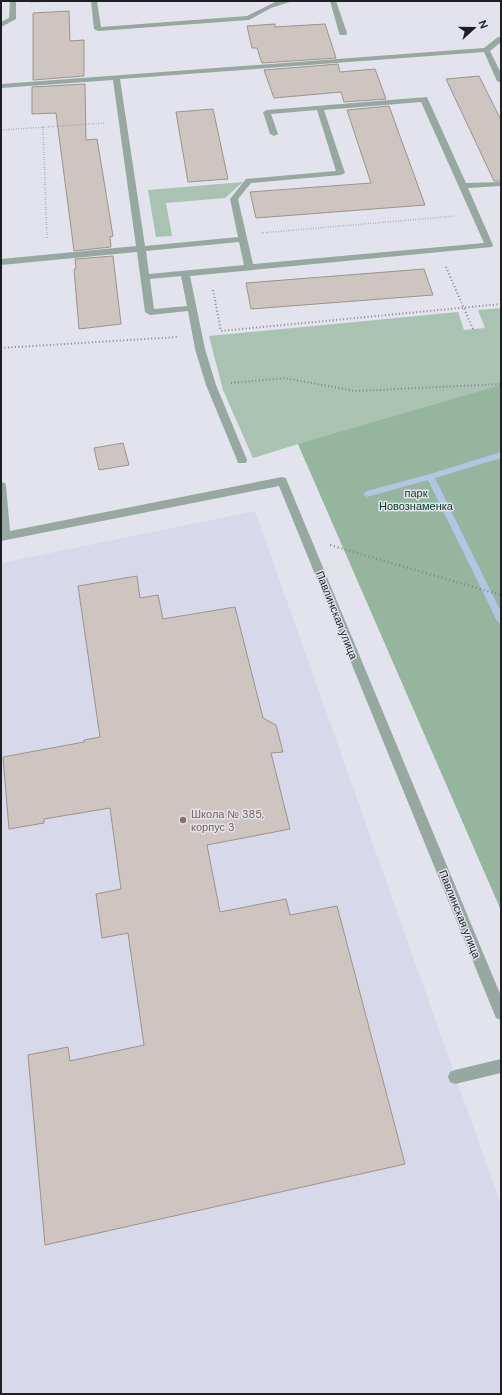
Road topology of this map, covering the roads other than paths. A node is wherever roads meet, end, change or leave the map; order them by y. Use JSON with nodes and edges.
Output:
{"nodes":[{"id":1,"x":13,"y":1,"type":"edge"},
{"id":2,"x":94,"y":1,"type":"edge"},
{"id":3,"x":259,"y":1,"type":"edge"},
{"id":4,"x":290,"y":1,"type":"edge"},
{"id":5,"x":333,"y":1,"type":"edge"},
{"id":6,"x":267,"y":7,"type":"junction"},
{"id":7,"x":1,"y":25,"type":"edge"},
{"id":8,"x":343,"y":33,"type":"dead end"},
{"id":9,"x":501,"y":39,"type":"edge"},
{"id":10,"x":486,"y":50,"type":"junction"},
{"id":11,"x":116,"y":78,"type":"junction"},
{"id":12,"x":501,"y":81,"type":"edge"},
{"id":13,"x":1,"y":86,"type":"edge"},
{"id":14,"x":320,"y":108,"type":"junction"},
{"id":15,"x":274,"y":134,"type":"dead end"},
{"id":16,"x":501,"y":184,"type":"edge"},
{"id":17,"x":463,"y":186,"type":"junction"},
{"id":18,"x":243,"y":237,"type":"junction"},
{"id":19,"x":141,"y":249,"type":"junction"},
{"id":20,"x":1,"y":262,"type":"edge"},
{"id":21,"x":249,"y":266,"type":"junction"},
{"id":22,"x":185,"y":273,"type":"junction"},
{"id":23,"x":145,"y":277,"type":"junction"},
{"id":24,"x":192,"y":308,"type":"junction"},
{"id":25,"x":242,"y":460,"type":"dead end"},
{"id":26,"x":1,"y":486,"type":"edge"},
{"id":27,"x":3,"y":537,"type":"edge"},
{"id":28,"x":501,"y":1013,"type":"edge"},
{"id":29,"x":501,"y":1066,"type":"edge"},
{"id":30,"x":455,"y":1077,"type":"dead end"}],
"edges":[{"from":1,"to":7,"type":"street"},
{"from":2,"to":6,"type":"street"},
{"from":3,"to":6,"type":"street"},
{"from":4,"to":6,"type":"street"},
{"from":5,"to":8,"type":"street"},
{"from":9,"to":10,"type":"street"},
{"from":10,"to":11,"type":"street"},
{"from":10,"to":12,"type":"street"},
{"from":11,"to":13,"type":"street"},
{"from":11,"to":19,"type":"street"},
{"from":14,"to":15,"type":"street"},
{"from":14,"to":17,"type":"street"},
{"from":14,"to":18,"type":"street"},
{"from":16,"to":17,"type":"street"},
{"from":17,"to":21,"type":"street"},
{"from":18,"to":19,"type":"street"},
{"from":18,"to":21,"type":"street"},
{"from":19,"to":20,"type":"street"},
{"from":19,"to":23,"type":"street"},
{"from":21,"to":22,"type":"street"},
{"from":22,"to":23,"type":"street"},
{"from":22,"to":24,"type":"street"},
{"from":23,"to":24,"type":"street"},
{"from":24,"to":25,"type":"street"},
{"from":26,"to":27,"type":"street"},
{"from":27,"to":28,"type":"street","name":"Павлинская улица"},
{"from":29,"to":30,"type":"street"}]}
